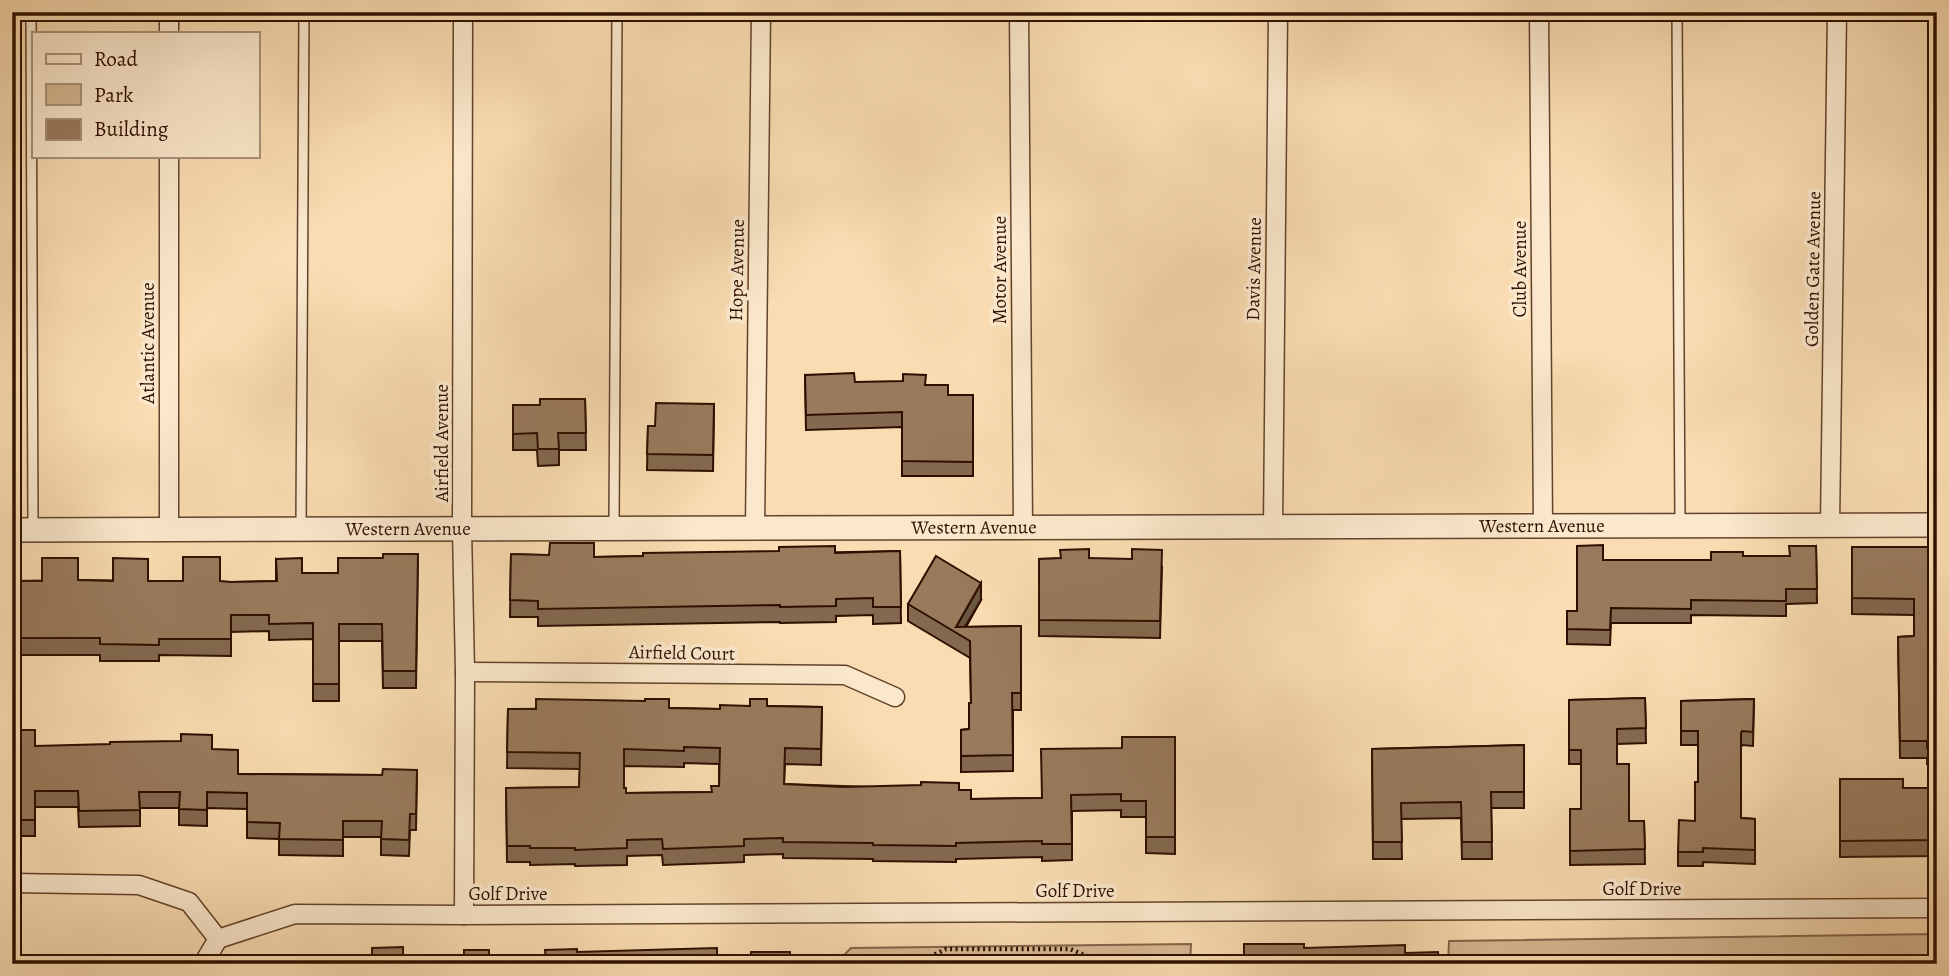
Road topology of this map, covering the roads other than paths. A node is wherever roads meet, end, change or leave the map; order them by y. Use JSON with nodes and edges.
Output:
{"nodes":[{"id":1,"x":31,"y":12,"type":"edge"},
{"id":2,"x":169,"y":12,"type":"edge"},
{"id":3,"x":304,"y":12,"type":"edge"},
{"id":4,"x":463,"y":12,"type":"edge"},
{"id":5,"x":617,"y":12,"type":"edge"},
{"id":6,"x":761,"y":12,"type":"edge"},
{"id":7,"x":1019,"y":12,"type":"edge"},
{"id":8,"x":1278,"y":12,"type":"edge"},
{"id":9,"x":1539,"y":12,"type":"edge"},
{"id":10,"x":1677,"y":12,"type":"edge"},
{"id":11,"x":1837,"y":12,"type":"edge"},
{"id":12,"x":169,"y":32,"type":"edge"},
{"id":13,"x":169,"y":158,"type":"edge"},
{"id":14,"x":1830,"y":525,"type":"junction"},
{"id":15,"x":1937,"y":525,"type":"edge"},
{"id":16,"x":1543,"y":526,"type":"junction"},
{"id":17,"x":1680,"y":526,"type":"junction"},
{"id":18,"x":1273,"y":527,"type":"junction"},
{"id":19,"x":755,"y":528,"type":"junction"},
{"id":20,"x":1023,"y":528,"type":"junction"},
{"id":21,"x":463,"y":529,"type":"junction"},
{"id":22,"x":614,"y":529,"type":"junction"},
{"id":23,"x":23,"y":530,"type":"edge"},
{"id":24,"x":169,"y":530,"type":"junction"},
{"id":25,"x":301,"y":530,"type":"junction"},
{"id":26,"x":465,"y":672,"type":"junction"},
{"id":27,"x":895,"y":697,"type":"dead end"},
{"id":28,"x":12,"y":883,"type":"edge"},
{"id":29,"x":1937,"y":908,"type":"edge"},
{"id":30,"x":464,"y":915,"type":"junction"},
{"id":31,"x":218,"y":939,"type":"junction"},
{"id":32,"x":203,"y":964,"type":"edge"}],
"edges":[{"from":1,"to":23,"type":"lane"},
{"from":2,"to":12,"type":"street"},
{"from":3,"to":25,"type":"lane"},
{"from":4,"to":21,"type":"street","name":"Airfield Avenue"},
{"from":5,"to":22,"type":"lane"},
{"from":6,"to":19,"type":"street","name":"Hope Avenue"},
{"from":7,"to":20,"type":"street","name":"Motor Avenue"},
{"from":8,"to":18,"type":"street","name":"Davis Avenue"},
{"from":9,"to":16,"type":"street","name":"Club Avenue"},
{"from":10,"to":17,"type":"lane"},
{"from":11,"to":14,"type":"street","name":"Golden Gate Avenue"},
{"from":13,"to":24,"type":"street","name":"Atlantic Avenue"},
{"from":14,"to":15,"type":"street","name":"Western Avenue"},
{"from":14,"to":17,"type":"street","name":"Western Avenue"},
{"from":16,"to":17,"type":"street","name":"Western Avenue"},
{"from":16,"to":18,"type":"street","name":"Western Avenue"},
{"from":18,"to":20,"type":"street","name":"Western Avenue"},
{"from":19,"to":20,"type":"street","name":"Western Avenue"},
{"from":19,"to":22,"type":"street","name":"Western Avenue"},
{"from":21,"to":22,"type":"street","name":"Western Avenue"},
{"from":21,"to":25,"type":"street","name":"Western Avenue"},
{"from":21,"to":26,"type":"street","name":"Airfield Avenue"},
{"from":23,"to":24,"type":"street","name":"Western Avenue"},
{"from":24,"to":25,"type":"street","name":"Western Avenue"},
{"from":26,"to":27,"type":"street","name":"Airfield Court"},
{"from":26,"to":30,"type":"street","name":"Airfield Avenue"},
{"from":28,"to":31,"type":"street"},
{"from":29,"to":30,"type":"street","name":"Golf Drive"},
{"from":30,"to":31,"type":"street","name":"Golf Drive"},
{"from":31,"to":32,"type":"street"}]}
